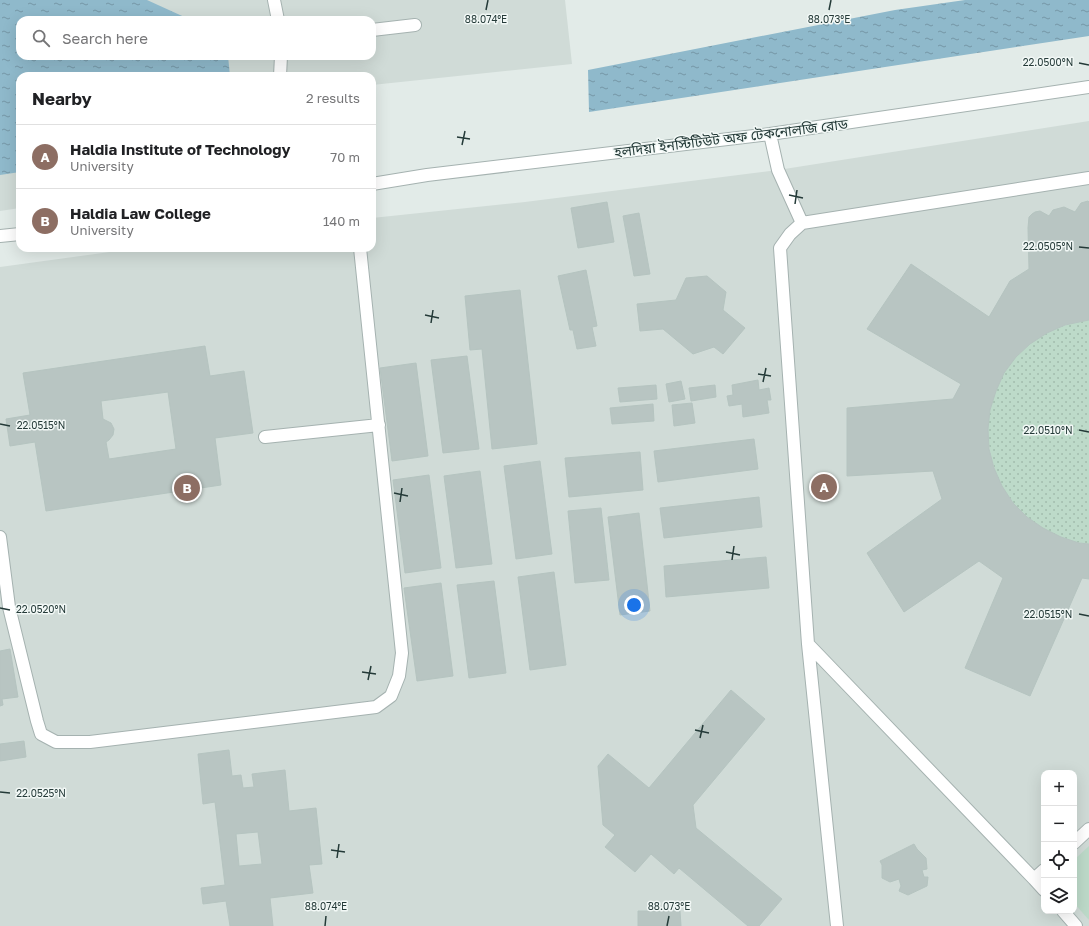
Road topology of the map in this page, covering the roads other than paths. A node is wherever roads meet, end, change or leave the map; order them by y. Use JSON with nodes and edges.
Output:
{"nodes":[{"id":1,"x":274,"y":0,"type":"edge"},
{"id":2,"x":277,"y":16,"type":"edge"},
{"id":3,"x":415,"y":25,"type":"dead end"},
{"id":4,"x":376,"y":30,"type":"edge"},
{"id":5,"x":281,"y":60,"type":"edge"},
{"id":6,"x":280,"y":72,"type":"edge"},
{"id":7,"x":1089,"y":88,"type":"edge"},
{"id":8,"x":770,"y":134,"type":"junction"},
{"id":9,"x":1089,"y":178,"type":"edge"},
{"id":10,"x":376,"y":183,"type":"edge"},
{"id":11,"x":802,"y":223,"type":"junction"},
{"id":12,"x":16,"y":234,"type":"edge"},
{"id":13,"x":0,"y":236,"type":"edge"},
{"id":14,"x":360,"y":252,"type":"edge"},
{"id":15,"x":379,"y":425,"type":"junction"},
{"id":16,"x":265,"y":437,"type":"dead end"},
{"id":17,"x":0,"y":537,"type":"edge"},
{"id":18,"x":4,"y":608,"type":"edge"},
{"id":19,"x":808,"y":644,"type":"junction"},
{"id":20,"x":1089,"y":829,"type":"edge"},
{"id":21,"x":1075,"y":842,"type":"edge"},
{"id":22,"x":1041,"y":873,"type":"edge"},
{"id":23,"x":1034,"y":879,"type":"junction"},
{"id":24,"x":1041,"y":887,"type":"edge"},
{"id":25,"x":1065,"y":914,"type":"edge"},
{"id":26,"x":1074,"y":925,"type":"edge"},
{"id":27,"x":837,"y":926,"type":"edge"}],
"edges":[{"from":1,"to":2,"type":"street"},
{"from":3,"to":4,"type":"street"},
{"from":5,"to":6,"type":"street"},
{"from":7,"to":8,"type":"street","name":"হলদিয়া ইনস্টিটিউট অফ টেকনোলজি রোড"},
{"from":8,"to":10,"type":"street","name":"হলদিয়া ইনস্টিটিউট অফ টেকনোলজি রোড"},
{"from":8,"to":11,"type":"street"},
{"from":9,"to":11,"type":"street"},
{"from":11,"to":19,"type":"street"},
{"from":12,"to":13,"type":"street"},
{"from":14,"to":15,"type":"street"},
{"from":15,"to":16,"type":"street"},
{"from":15,"to":18,"type":"street"},
{"from":17,"to":18,"type":"street"},
{"from":19,"to":23,"type":"street"},
{"from":19,"to":27,"type":"street"},
{"from":20,"to":21,"type":"street"},
{"from":22,"to":23,"type":"street"},
{"from":23,"to":24,"type":"street"},
{"from":25,"to":26,"type":"street"}]}
